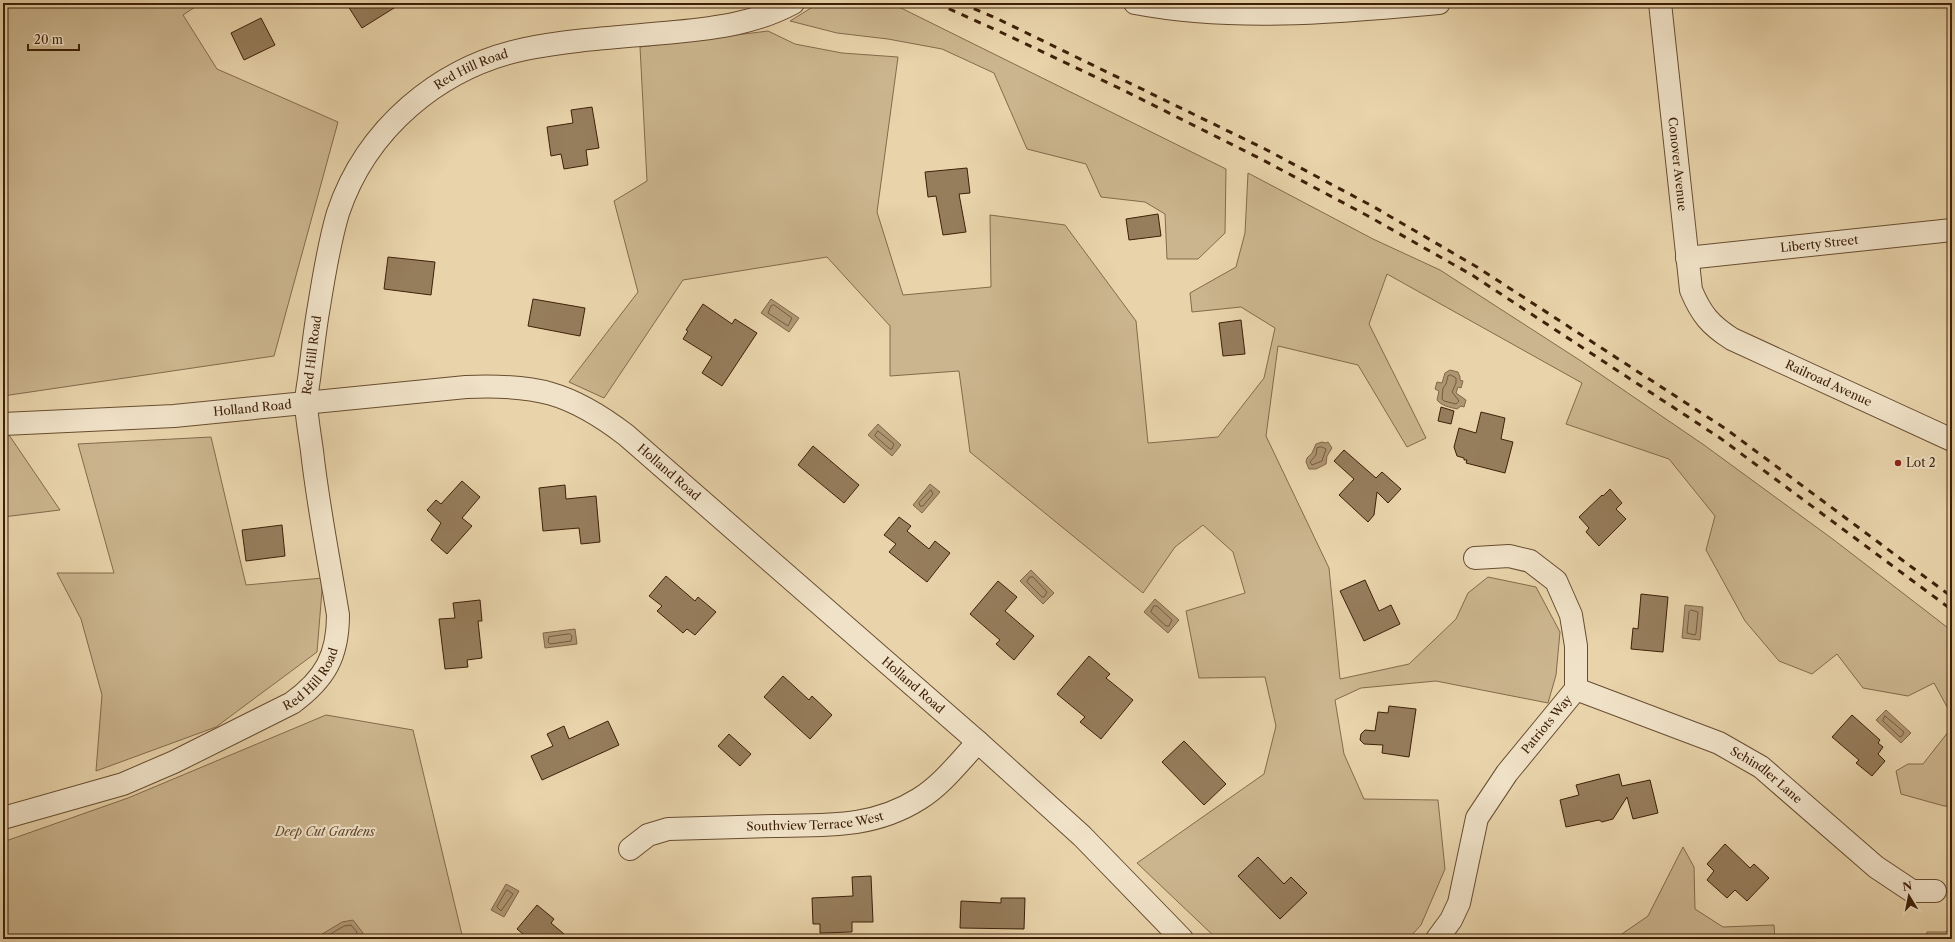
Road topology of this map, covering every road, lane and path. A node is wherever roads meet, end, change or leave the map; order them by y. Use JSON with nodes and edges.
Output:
{"nodes":[{"id":1,"x":794,"y":3,"type":"edge"},
{"id":2,"x":1135,"y":3,"type":"edge"},
{"id":3,"x":1439,"y":3,"type":"edge"},
{"id":4,"x":1660,"y":3,"type":"edge"},
{"id":5,"x":1952,"y":230,"type":"edge"},
{"id":6,"x":1687,"y":258,"type":"junction"},
{"id":7,"x":1708,"y":320,"type":"joint"},
{"id":8,"x":306,"y":403,"type":"junction"},
{"id":9,"x":3,"y":424,"type":"edge"},
{"id":10,"x":1952,"y":440,"type":"edge"},
{"id":11,"x":1475,"y":558,"type":"dead end"},
{"id":12,"x":1576,"y":689,"type":"junction"},
{"id":13,"x":978,"y":742,"type":"junction"},
{"id":14,"x":3,"y":818,"type":"edge"},
{"id":15,"x":630,"y":849,"type":"dead end"},
{"id":16,"x":1935,"y":891,"type":"dead end"},
{"id":17,"x":1182,"y":939,"type":"edge"},
{"id":18,"x":1437,"y":939,"type":"edge"}],
"edges":[{"from":1,"to":8,"type":"street","name":"Red Hill Road"},
{"from":2,"to":3,"type":"street"},
{"from":4,"to":6,"type":"street","name":"Conover Avenue"},
{"from":5,"to":6,"type":"street","name":"Liberty Street"},
{"from":6,"to":7,"type":"street","name":"Conover Avenue"},
{"from":7,"to":10,"type":"street","name":"Railroad Avenue"},
{"from":8,"to":9,"type":"street","name":"Holland Road"},
{"from":8,"to":13,"type":"street","name":"Holland Road"},
{"from":8,"to":14,"type":"street","name":"Red Hill Road"},
{"from":11,"to":12,"type":"street","name":"Patriots Way"},
{"from":12,"to":16,"type":"street","name":"Schindler Lane"},
{"from":12,"to":18,"type":"street","name":"Patriots Way"},
{"from":13,"to":15,"type":"street","name":"Southview Terrace West"},
{"from":13,"to":17,"type":"street","name":"Holland Road"}]}
